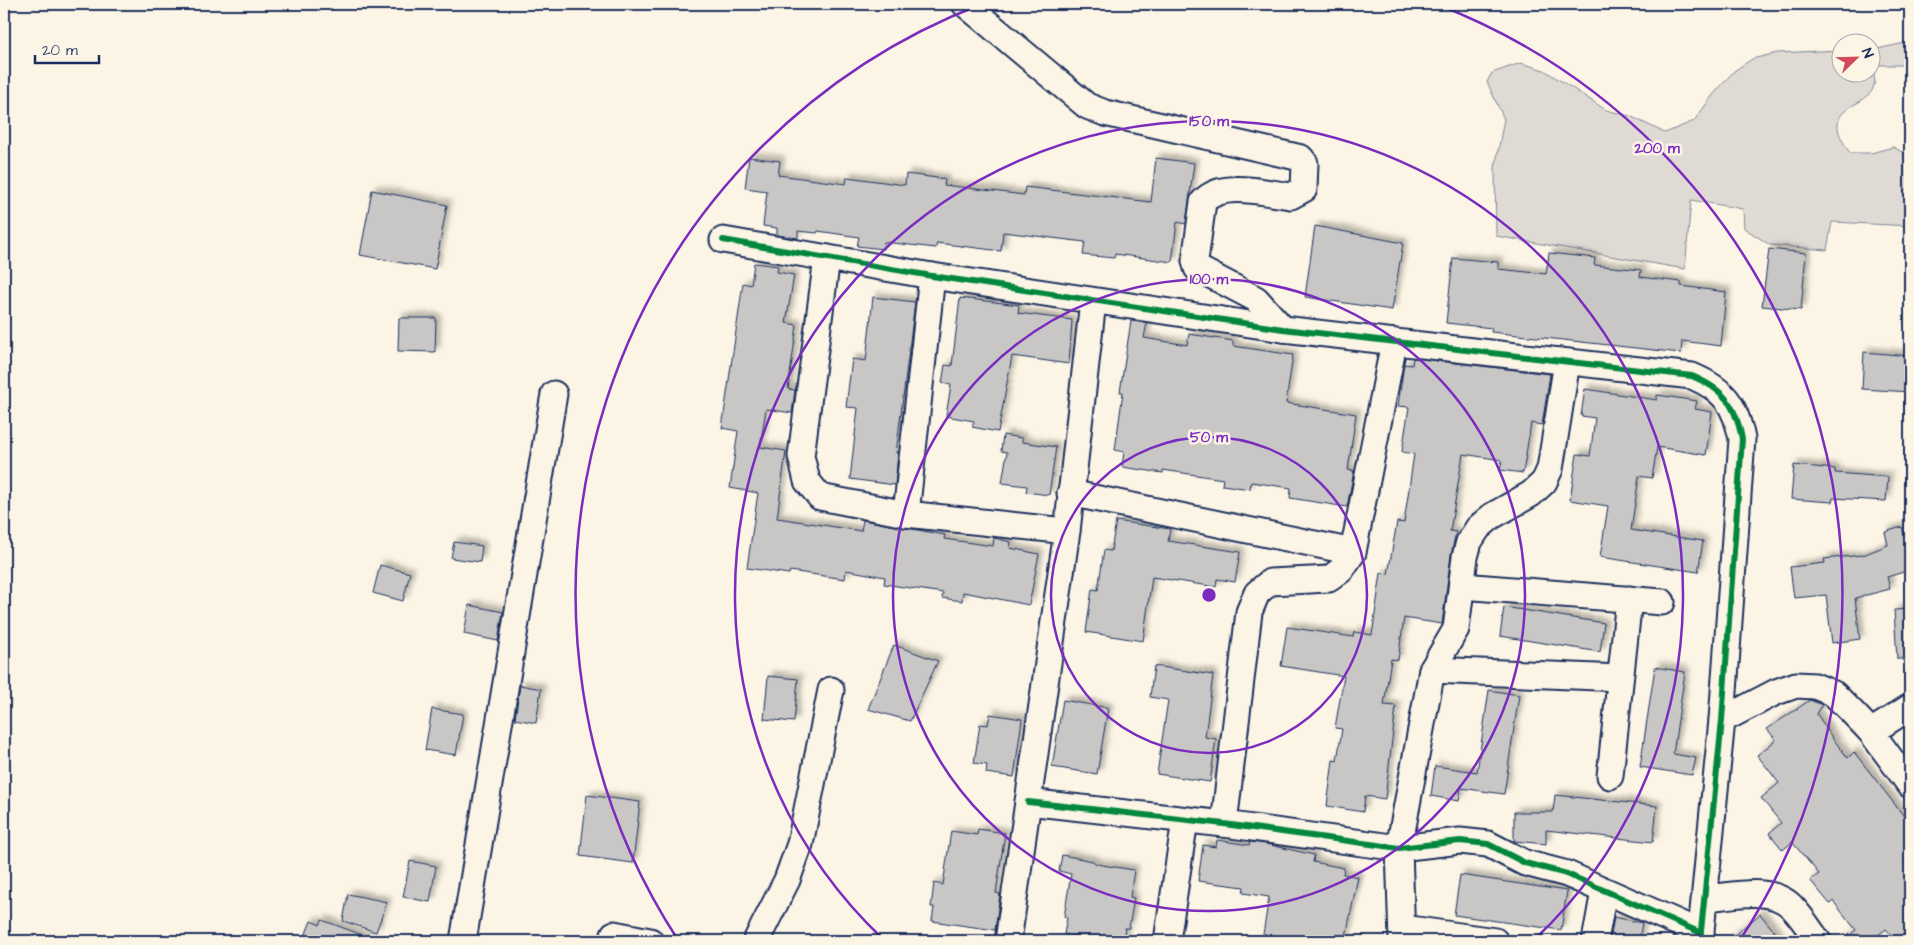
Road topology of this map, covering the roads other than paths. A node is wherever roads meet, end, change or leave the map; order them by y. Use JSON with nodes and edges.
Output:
{"nodes":[{"id":1,"x":965,"y":4,"type":"edge"},
{"id":2,"x":722,"y":240,"type":"dead end"},
{"id":3,"x":827,"y":258,"type":"junction"},
{"id":4,"x":932,"y":276,"type":"junction"},
{"id":5,"x":1092,"y":301,"type":"junction"},
{"id":6,"x":1283,"y":329,"type":"junction"},
{"id":7,"x":1394,"y":342,"type":"junction"},
{"id":8,"x":1567,"y":362,"type":"junction"},
{"id":9,"x":554,"y":394,"type":"dead end"},
{"id":10,"x":1070,"y":493,"type":"junction"},
{"id":11,"x":906,"y":514,"type":"junction"},
{"id":12,"x":1067,"y":532,"type":"junction"},
{"id":13,"x":1353,"y":552,"type":"junction"},
{"id":14,"x":1462,"y":586,"type":"junction"},
{"id":15,"x":1629,"y":599,"type":"junction"},
{"id":16,"x":1662,"y":602,"type":"dead end"},
{"id":17,"x":1432,"y":670,"type":"junction"},
{"id":18,"x":1620,"y":678,"type":"junction"},
{"id":19,"x":831,"y":690,"type":"dead end"},
{"id":20,"x":1910,"y":707,"type":"edge"},
{"id":21,"x":1722,"y":720,"type":"junction"},
{"id":22,"x":1871,"y":732,"type":"junction"},
{"id":23,"x":1610,"y":776,"type":"dead end"},
{"id":24,"x":1910,"y":785,"type":"edge"},
{"id":25,"x":1028,"y":802,"type":"junction"},
{"id":26,"x":1185,"y":820,"type":"junction"},
{"id":27,"x":1224,"y":824,"type":"junction"},
{"id":28,"x":1400,"y":848,"type":"junction"},
{"id":29,"x":1604,"y":891,"type":"junction"},
{"id":30,"x":1706,"y":898,"type":"junction"},
{"id":31,"x":614,"y":934,"type":"dead end"},
{"id":32,"x":1403,"y":934,"type":"edge"},
{"id":33,"x":1701,"y":937,"type":"edge"},
{"id":34,"x":463,"y":941,"type":"edge"},
{"id":35,"x":650,"y":941,"type":"edge"},
{"id":36,"x":756,"y":941,"type":"edge"},
{"id":37,"x":1008,"y":941,"type":"edge"},
{"id":38,"x":1167,"y":941,"type":"edge"},
{"id":39,"x":1495,"y":941,"type":"edge"},
{"id":40,"x":1595,"y":941,"type":"edge"},
{"id":41,"x":1818,"y":941,"type":"edge"}],
"edges":[{"from":1,"to":6,"type":"street"},
{"from":2,"to":3,"type":"street"},
{"from":3,"to":4,"type":"street"},
{"from":3,"to":11,"type":"street"},
{"from":4,"to":5,"type":"street"},
{"from":4,"to":11,"type":"street"},
{"from":5,"to":6,"type":"street"},
{"from":5,"to":10,"type":"street"},
{"from":6,"to":7,"type":"street"},
{"from":7,"to":8,"type":"street"},
{"from":7,"to":13,"type":"street"},
{"from":8,"to":14,"type":"street"},
{"from":8,"to":21,"type":"street"},
{"from":9,"to":34,"type":"street"},
{"from":10,"to":12,"type":"street"},
{"from":10,"to":13,"type":"street"},
{"from":11,"to":12,"type":"street"},
{"from":12,"to":25,"type":"street"},
{"from":13,"to":27,"type":"street"},
{"from":14,"to":15,"type":"street"},
{"from":14,"to":17,"type":"street"},
{"from":15,"to":16,"type":"street"},
{"from":15,"to":18,"type":"street"},
{"from":17,"to":18,"type":"street"},
{"from":17,"to":28,"type":"street"},
{"from":18,"to":23,"type":"street"},
{"from":19,"to":36,"type":"street"},
{"from":20,"to":22,"type":"street"},
{"from":21,"to":22,"type":"street"},
{"from":21,"to":30,"type":"street"},
{"from":22,"to":24,"type":"street"},
{"from":25,"to":26,"type":"street"},
{"from":25,"to":37,"type":"street"},
{"from":26,"to":27,"type":"street"},
{"from":26,"to":38,"type":"street"},
{"from":27,"to":28,"type":"street"},
{"from":28,"to":29,"type":"street"},
{"from":28,"to":32,"type":"street"},
{"from":29,"to":33,"type":"street"},
{"from":29,"to":40,"type":"street"},
{"from":30,"to":33,"type":"street"},
{"from":30,"to":41,"type":"street"},
{"from":31,"to":35,"type":"street"},
{"from":32,"to":39,"type":"street"}]}
